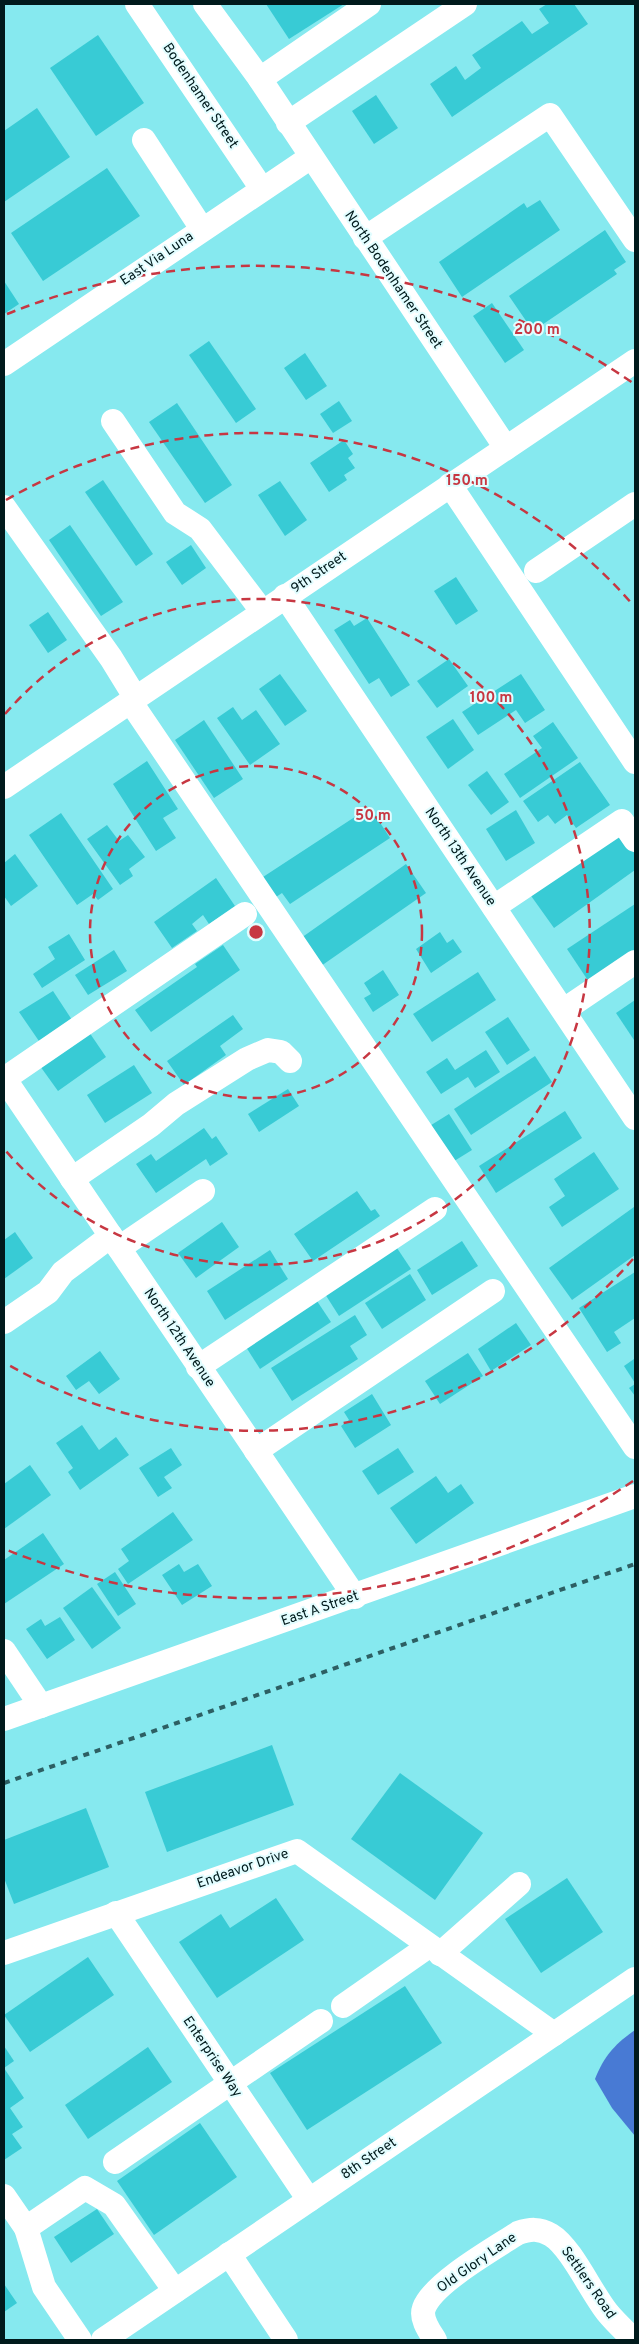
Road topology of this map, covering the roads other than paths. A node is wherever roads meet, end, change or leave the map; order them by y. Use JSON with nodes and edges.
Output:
{"nodes":[{"id":1,"x":137,"y":4,"type":"edge"},
{"id":2,"x":205,"y":4,"type":"edge"},
{"id":3,"x":369,"y":4,"type":"edge"},
{"id":4,"x":465,"y":4,"type":"edge"},
{"id":5,"x":260,"y":79,"type":"junction"},
{"id":6,"x":284,"y":117,"type":"junction"},
{"id":7,"x":144,"y":140,"type":"dead end"},
{"id":8,"x":311,"y":157,"type":"junction"},
{"id":9,"x":262,"y":189,"type":"junction"},
{"id":10,"x":202,"y":229,"type":"junction"},
{"id":11,"x":365,"y":238,"type":"junction"},
{"id":12,"x":635,"y":240,"type":"edge"},
{"id":13,"x":635,"y":361,"type":"edge"},
{"id":14,"x":4,"y":364,"type":"edge"},
{"id":15,"x":113,"y":420,"type":"dead end"},
{"id":16,"x":506,"y":448,"type":"junction"},
{"id":17,"x":450,"y":485,"type":"junction"},
{"id":18,"x":635,"y":505,"type":"edge"},
{"id":19,"x":4,"y":507,"type":"edge"},
{"id":20,"x":536,"y":571,"type":"dead end"},
{"id":21,"x":285,"y":596,"type":"junction"},
{"id":22,"x":262,"y":611,"type":"junction"},
{"id":23,"x":132,"y":699,"type":"junction"},
{"id":24,"x":635,"y":762,"type":"edge"},
{"id":25,"x":4,"y":786,"type":"edge"},
{"id":26,"x":635,"y":840,"type":"edge"},
{"id":27,"x":494,"y":907,"type":"junction"},
{"id":28,"x":245,"y":914,"type":"dead end"},
{"id":29,"x":635,"y":962,"type":"edge"},
{"id":30,"x":564,"y":1010,"type":"junction"},
{"id":31,"x":290,"y":1061,"type":"dead end"},
{"id":32,"x":4,"y":1078,"type":"edge"},
{"id":33,"x":635,"y":1118,"type":"edge"},
{"id":34,"x":72,"y":1179,"type":"junction"},
{"id":35,"x":204,"y":1191,"type":"dead end"},
{"id":36,"x":435,"y":1210,"type":"dead end"},
{"id":37,"x":115,"y":1242,"type":"junction"},
{"id":38,"x":493,"y":1291,"type":"dead end"},
{"id":39,"x":4,"y":1322,"type":"edge"},
{"id":40,"x":198,"y":1367,"type":"junction"},
{"id":41,"x":635,"y":1447,"type":"edge"},
{"id":42,"x":256,"y":1451,"type":"junction"},
{"id":43,"x":635,"y":1496,"type":"edge"},
{"id":44,"x":355,"y":1597,"type":"junction"},
{"id":45,"x":4,"y":1652,"type":"edge"},
{"id":46,"x":41,"y":1706,"type":"junction"},
{"id":47,"x":4,"y":1719,"type":"edge"},
{"id":48,"x":519,"y":1884,"type":"dead end"},
{"id":49,"x":116,"y":1913,"type":"junction"},
{"id":50,"x":435,"y":1950,"type":"junction"},
{"id":51,"x":4,"y":1953,"type":"edge"},
{"id":52,"x":635,"y":1978,"type":"edge"},
{"id":53,"x":343,"y":2006,"type":"dead end"},
{"id":54,"x":321,"y":2021,"type":"dead end"},
{"id":55,"x":554,"y":2034,"type":"junction"},
{"id":56,"x":230,"y":2083,"type":"junction"},
{"id":57,"x":115,"y":2162,"type":"dead end"},
{"id":58,"x":4,"y":2196,"type":"edge"},
{"id":59,"x":309,"y":2200,"type":"junction"},
{"id":60,"x":26,"y":2228,"type":"junction"},
{"id":61,"x":539,"y":2230,"type":"joint"},
{"id":62,"x":229,"y":2254,"type":"junction"},
{"id":63,"x":175,"y":2291,"type":"junction"},
{"id":64,"x":80,"y":2340,"type":"edge"},
{"id":65,"x":103,"y":2340,"type":"edge"},
{"id":66,"x":286,"y":2340,"type":"edge"},
{"id":67,"x":435,"y":2340,"type":"edge"},
{"id":68,"x":634,"y":2340,"type":"edge"}],
"edges":[{"from":1,"to":9,"type":"street","name":"Bodenhamer Street"},
{"from":2,"to":5,"type":"street","name":"North Bodenhamer Street"},
{"from":3,"to":5,"type":"street"},
{"from":4,"to":6,"type":"street"},
{"from":5,"to":6,"type":"street","name":"North Bodenhamer Street"},
{"from":6,"to":8,"type":"street","name":"North Bodenhamer Street"},
{"from":7,"to":10,"type":"street"},
{"from":8,"to":9,"type":"street","name":"East Via Luna"},
{"from":8,"to":11,"type":"street","name":"North Bodenhamer Street"},
{"from":9,"to":10,"type":"street","name":"East Via Luna"},
{"from":10,"to":14,"type":"street","name":"East Via Luna"},
{"from":11,"to":12,"type":"street"},
{"from":11,"to":16,"type":"street","name":"North Bodenhamer Street"},
{"from":13,"to":16,"type":"street","name":"9th Street"},
{"from":15,"to":22,"type":"street"},
{"from":16,"to":17,"type":"street","name":"9th Street"},
{"from":17,"to":21,"type":"street","name":"9th Street"},
{"from":17,"to":24,"type":"street"},
{"from":18,"to":20,"type":"street"},
{"from":19,"to":23,"type":"street"},
{"from":21,"to":22,"type":"street","name":"9th Street"},
{"from":21,"to":27,"type":"street","name":"North 13th Avenue"},
{"from":22,"to":23,"type":"street","name":"9th Street"},
{"from":23,"to":25,"type":"street","name":"9th Street"},
{"from":23,"to":41,"type":"street"},
{"from":26,"to":27,"type":"street"},
{"from":27,"to":30,"type":"street","name":"North 13th Avenue"},
{"from":28,"to":32,"type":"street"},
{"from":29,"to":30,"type":"street"},
{"from":30,"to":33,"type":"street","name":"North 13th Avenue"},
{"from":31,"to":34,"type":"street"},
{"from":32,"to":34,"type":"street","name":"North 12th Avenue"},
{"from":34,"to":37,"type":"street","name":"North 12th Avenue"},
{"from":35,"to":37,"type":"street"},
{"from":36,"to":40,"type":"street"},
{"from":37,"to":39,"type":"street"},
{"from":37,"to":40,"type":"street","name":"North 12th Avenue"},
{"from":38,"to":42,"type":"street"},
{"from":40,"to":42,"type":"street","name":"North 12th Avenue"},
{"from":42,"to":44,"type":"street","name":"North 12th Avenue"},
{"from":43,"to":44,"type":"street","name":"East A Street"},
{"from":44,"to":46,"type":"street","name":"East A Street"},
{"from":45,"to":46,"type":"street"},
{"from":46,"to":47,"type":"street","name":"East A Street"},
{"from":48,"to":50,"type":"street"},
{"from":49,"to":50,"type":"street","name":"Endeavor Drive"},
{"from":49,"to":51,"type":"street","name":"Endeavor Drive"},
{"from":49,"to":56,"type":"street","name":"Enterprise Way"},
{"from":50,"to":53,"type":"street"},
{"from":50,"to":55,"type":"street","name":"Endeavor Drive"},
{"from":52,"to":55,"type":"street","name":"8th Street"},
{"from":54,"to":56,"type":"street"},
{"from":55,"to":59,"type":"street","name":"8th Street"},
{"from":56,"to":57,"type":"street"},
{"from":56,"to":59,"type":"street","name":"Enterprise Way"},
{"from":58,"to":60,"type":"street"},
{"from":59,"to":62,"type":"street","name":"8th Street"},
{"from":60,"to":63,"type":"street"},
{"from":60,"to":64,"type":"street"},
{"from":61,"to":67,"type":"street","name":"Old Glory Lane"},
{"from":61,"to":68,"type":"street","name":"Settlers Road"},
{"from":62,"to":63,"type":"street","name":"8th Street"},
{"from":62,"to":66,"type":"street"},
{"from":63,"to":65,"type":"street","name":"8th Street"}]}
